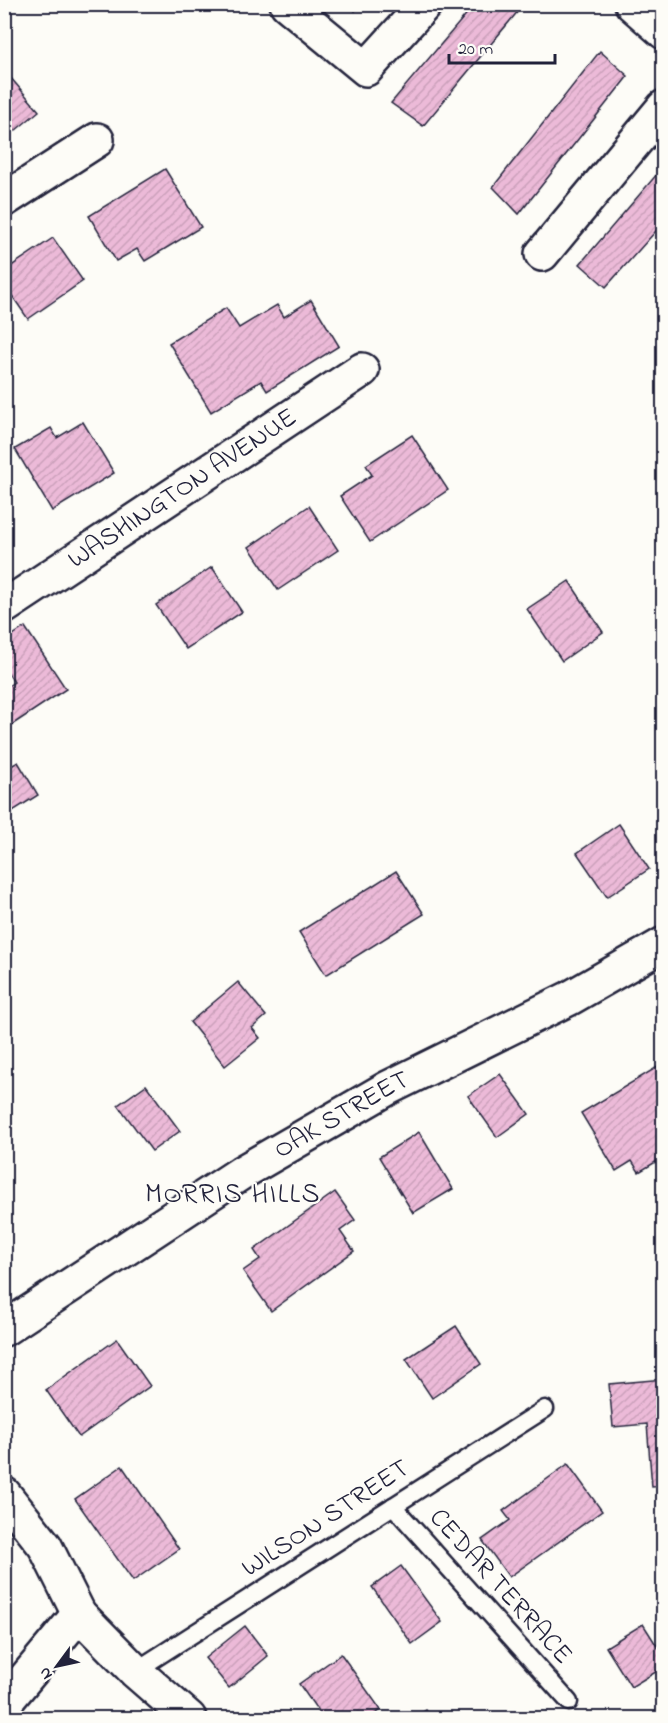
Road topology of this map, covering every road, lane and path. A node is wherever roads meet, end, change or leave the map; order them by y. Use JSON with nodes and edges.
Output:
{"nodes":[{"id":1,"x":287,"y":4,"type":"edge"},
{"id":2,"x":425,"y":4,"type":"edge"},
{"id":3,"x":632,"y":4,"type":"edge"},
{"id":4,"x":663,"y":29,"type":"edge"},
{"id":5,"x":663,"y":107,"type":"edge"},
{"id":6,"x":97,"y":140,"type":"dead end"},
{"id":7,"x":4,"y":200,"type":"edge"},
{"id":8,"x":542,"y":254,"type":"dead end"},
{"id":9,"x":362,"y":370,"type":"dead end"},
{"id":10,"x":4,"y":607,"type":"edge"},
{"id":11,"x":663,"y":944,"type":"edge"},
{"id":12,"x":4,"y":1329,"type":"edge"},
{"id":13,"x":545,"y":1409,"type":"dead end"},
{"id":14,"x":4,"y":1494,"type":"edge"},
{"id":15,"x":393,"y":1506,"type":"junction"},
{"id":16,"x":79,"y":1614,"type":"junction"},
{"id":17,"x":135,"y":1671,"type":"junction"},
{"id":18,"x":569,"y":1702,"type":"dead end"},
{"id":19,"x":4,"y":1704,"type":"edge"},
{"id":20,"x":189,"y":1719,"type":"edge"}],
"edges":[{"from":1,"to":2,"type":"street"},
{"from":3,"to":4,"type":"street"},
{"from":5,"to":8,"type":"street"},
{"from":6,"to":7,"type":"street"},
{"from":9,"to":10,"type":"street","name":"WASHINGTON AVENUE"},
{"from":11,"to":12,"type":"street","name":"OAK STREET"},
{"from":13,"to":15,"type":"lane","name":"WILSON STREET"},
{"from":14,"to":16,"type":"street"},
{"from":15,"to":17,"type":"lane","name":"WILSON STREET"},
{"from":15,"to":18,"type":"lane","name":"CEDAR TERRACE"},
{"from":16,"to":17,"type":"street"},
{"from":16,"to":19,"type":"street"},
{"from":17,"to":20,"type":"street"}]}
